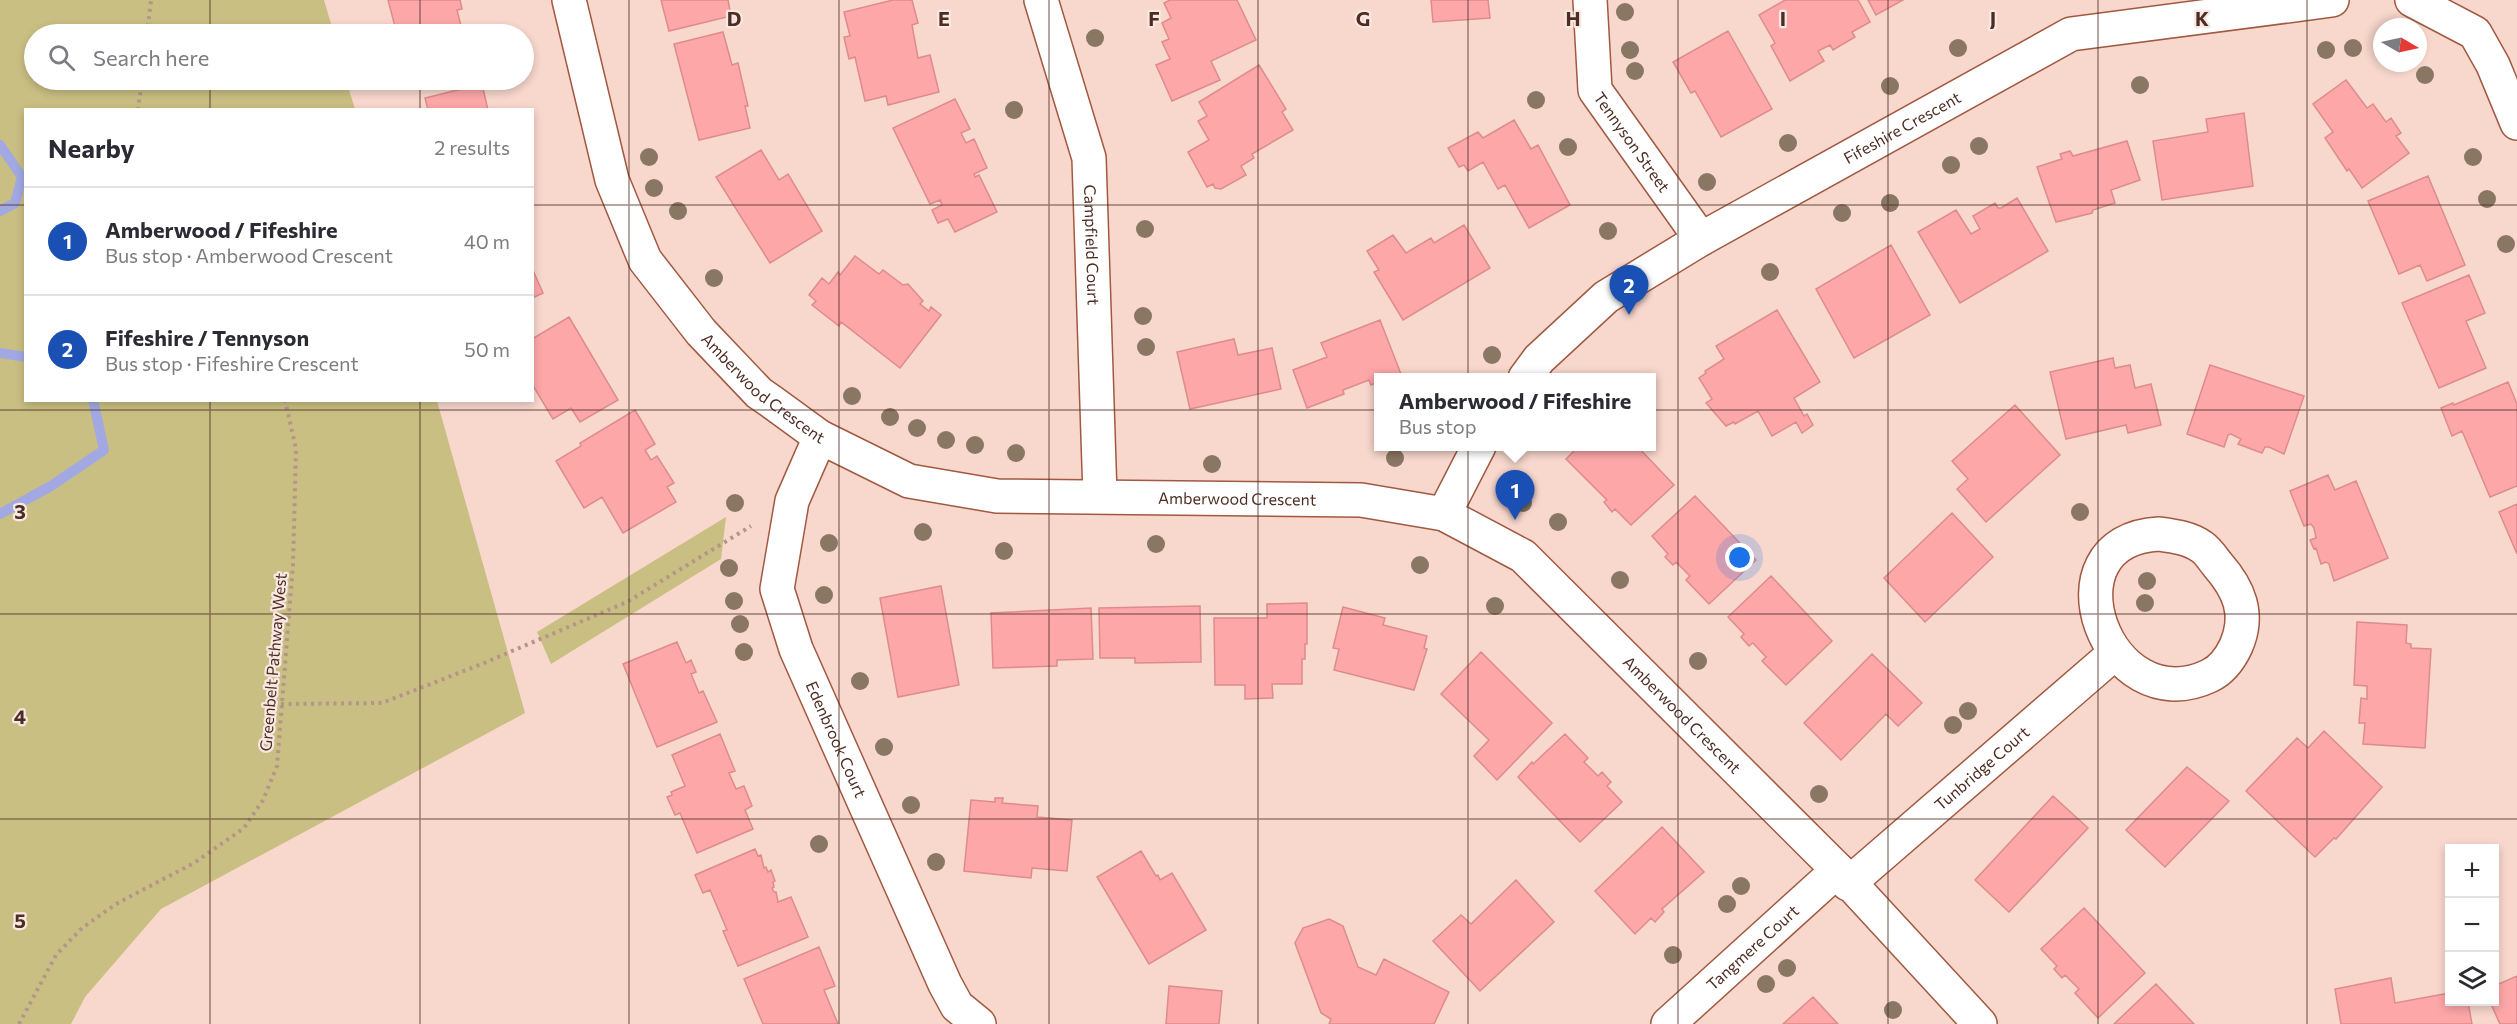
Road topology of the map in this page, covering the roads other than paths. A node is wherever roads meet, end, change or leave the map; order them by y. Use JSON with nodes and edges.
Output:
{"nodes":[{"id":1,"x":569,"y":0,"type":"edge"},
{"id":2,"x":1041,"y":0,"type":"edge"},
{"id":3,"x":1590,"y":0,"type":"edge"},
{"id":4,"x":2332,"y":0,"type":"edge"},
{"id":5,"x":2412,"y":0,"type":"edge"},
{"id":6,"x":2517,"y":123,"type":"edge"},
{"id":7,"x":1701,"y":239,"type":"junction"},
{"id":8,"x":1529,"y":373,"type":"edge"},
{"id":9,"x":820,"y":437,"type":"junction"},
{"id":10,"x":1477,"y":451,"type":"edge"},
{"id":11,"x":1100,"y":496,"type":"junction"},
{"id":12,"x":1444,"y":514,"type":"junction"},
{"id":13,"x":2115,"y":653,"type":"junction"},
{"id":14,"x":1843,"y":877,"type":"junction"},
{"id":15,"x":979,"y":1024,"type":"edge"},
{"id":16,"x":1668,"y":1024,"type":"edge"},
{"id":17,"x":1980,"y":1024,"type":"edge"}],
"edges":[{"from":1,"to":9,"type":"street","name":"Amberwood Crescent"},
{"from":2,"to":11,"type":"street","name":"Campfield Court"},
{"from":3,"to":7,"type":"street","name":"Tennyson Street"},
{"from":4,"to":7,"type":"street","name":"Fifeshire Crescent"},
{"from":5,"to":6,"type":"street"},
{"from":7,"to":8,"type":"street","name":"Fifeshire Crescent"},
{"from":9,"to":11,"type":"street","name":"Amberwood Crescent"},
{"from":9,"to":15,"type":"street","name":"Edenbrook Court"},
{"from":10,"to":12,"type":"street"},
{"from":11,"to":12,"type":"street","name":"Amberwood Crescent"},
{"from":12,"to":14,"type":"street","name":"Amberwood Crescent"},
{"from":13,"to":13,"type":"street"},
{"from":13,"to":14,"type":"street","name":"Tunbridge Court"},
{"from":14,"to":16,"type":"street","name":"Tangmere Court"},
{"from":14,"to":17,"type":"street","name":"Amberwood Crescent"}]}
